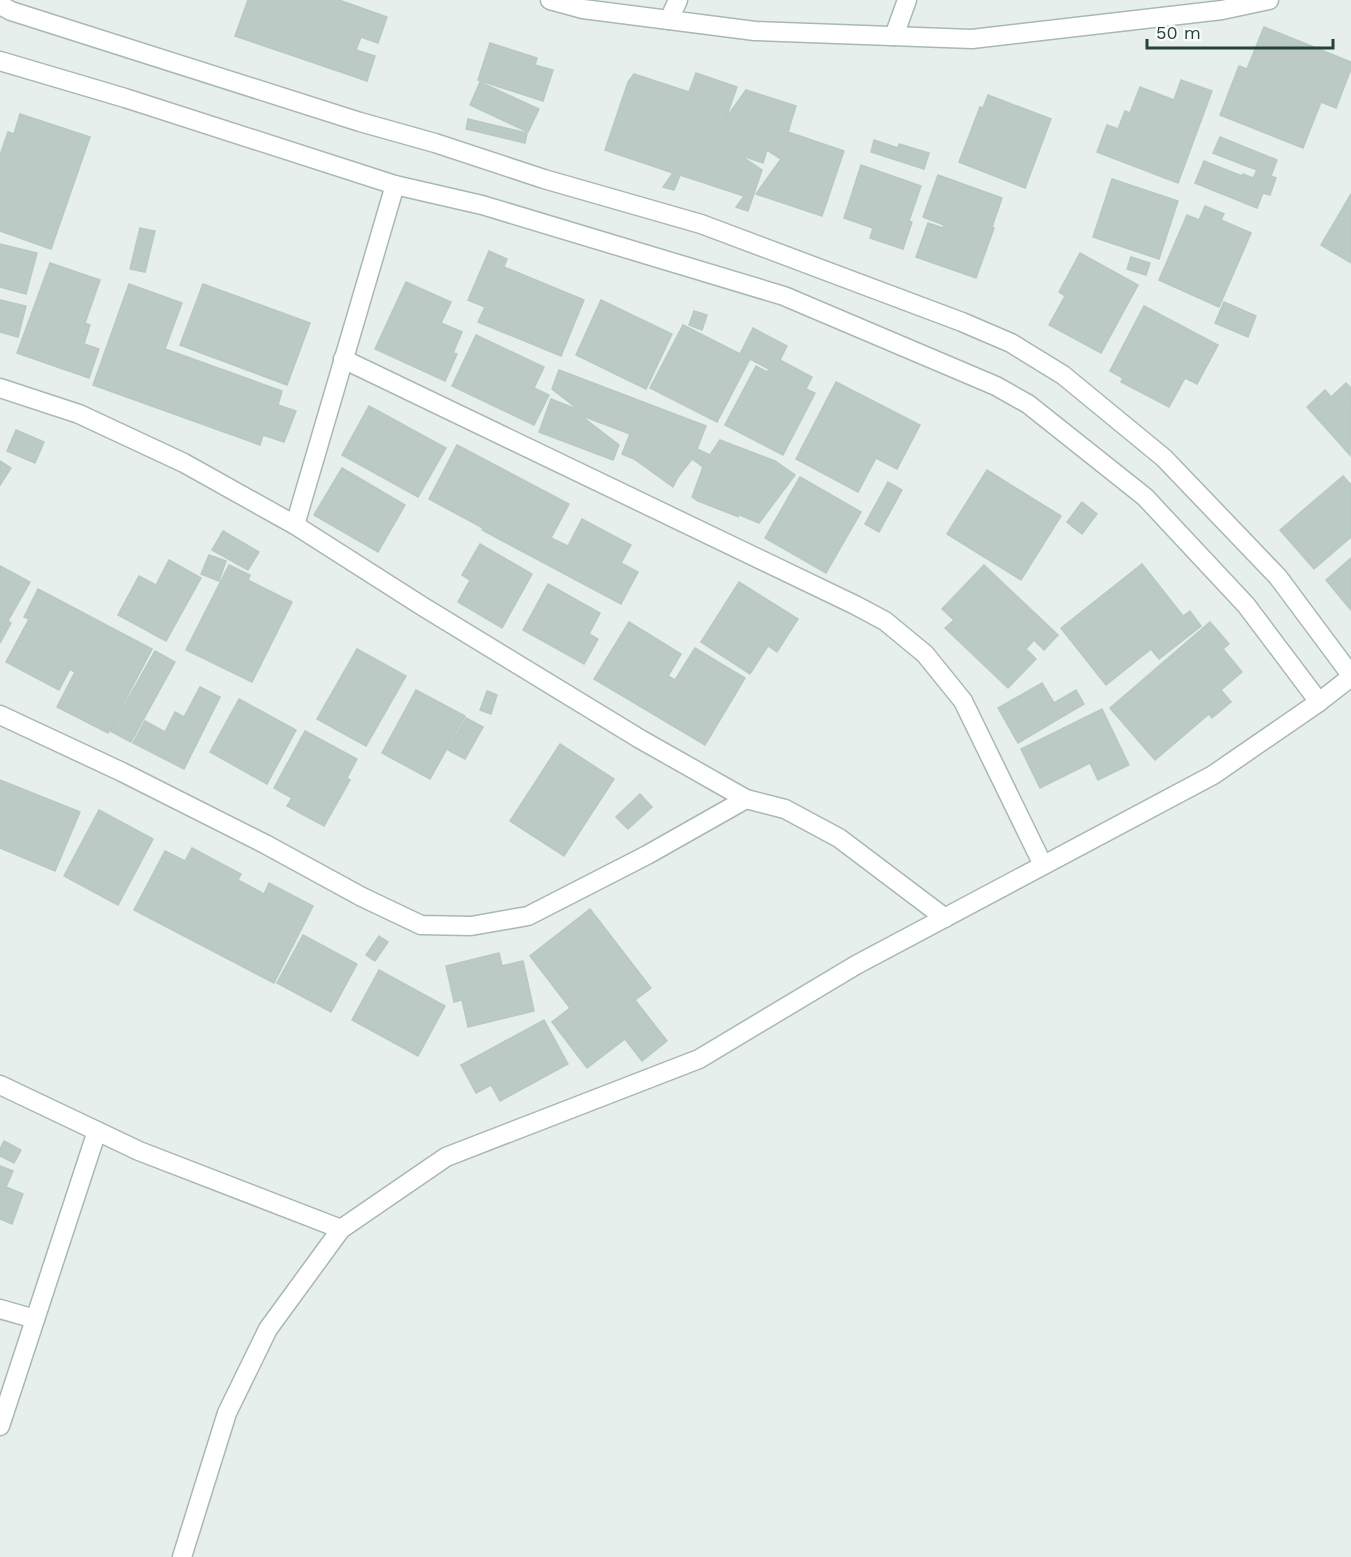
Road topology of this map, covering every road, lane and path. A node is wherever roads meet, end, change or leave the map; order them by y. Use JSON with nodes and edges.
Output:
{"nodes":[{"id":1,"x":550,"y":0,"type":"edge"},
{"id":2,"x":678,"y":0,"type":"edge"},
{"id":3,"x":907,"y":0,"type":"edge"},
{"id":4,"x":1269,"y":0,"type":"edge"},
{"id":5,"x":0,"y":5,"type":"edge"},
{"id":6,"x":669,"y":20,"type":"junction"},
{"id":7,"x":894,"y":36,"type":"junction"},
{"id":8,"x":0,"y":61,"type":"edge"},
{"id":9,"x":395,"y":185,"type":"junction"},
{"id":10,"x":343,"y":358,"type":"junction"},
{"id":11,"x":0,"y":388,"type":"edge"},
{"id":12,"x":296,"y":525,"type":"junction"},
{"id":13,"x":1351,"y":676,"type":"edge"},
{"id":14,"x":1319,"y":702,"type":"junction"},
{"id":15,"x":0,"y":715,"type":"edge"},
{"id":16,"x":746,"y":799,"type":"junction"},
{"id":17,"x":1043,"y":865,"type":"junction"},
{"id":18,"x":945,"y":918,"type":"junction"},
{"id":19,"x":0,"y":1085,"type":"edge"},
{"id":20,"x":97,"y":1131,"type":"junction"},
{"id":21,"x":341,"y":1229,"type":"junction"},
{"id":22,"x":0,"y":1309,"type":"edge"},
{"id":23,"x":35,"y":1319,"type":"junction"},
{"id":24,"x":0,"y":1426,"type":"edge"},
{"id":25,"x":182,"y":1557,"type":"edge"}],
"edges":[{"from":1,"to":6,"type":"street"},
{"from":2,"to":6,"type":"street"},
{"from":3,"to":7,"type":"street"},
{"from":4,"to":7,"type":"street"},
{"from":5,"to":13,"type":"street"},
{"from":6,"to":7,"type":"street"},
{"from":8,"to":9,"type":"street"},
{"from":9,"to":10,"type":"street"},
{"from":9,"to":14,"type":"street"},
{"from":10,"to":12,"type":"street"},
{"from":10,"to":17,"type":"street"},
{"from":11,"to":12,"type":"street"},
{"from":12,"to":16,"type":"street"},
{"from":13,"to":14,"type":"street"},
{"from":14,"to":17,"type":"street"},
{"from":15,"to":16,"type":"street"},
{"from":16,"to":18,"type":"street"},
{"from":17,"to":18,"type":"street"},
{"from":18,"to":21,"type":"street"},
{"from":19,"to":20,"type":"street"},
{"from":20,"to":21,"type":"street"},
{"from":20,"to":23,"type":"street"},
{"from":21,"to":25,"type":"street"},
{"from":22,"to":23,"type":"street"},
{"from":23,"to":24,"type":"street"}]}
